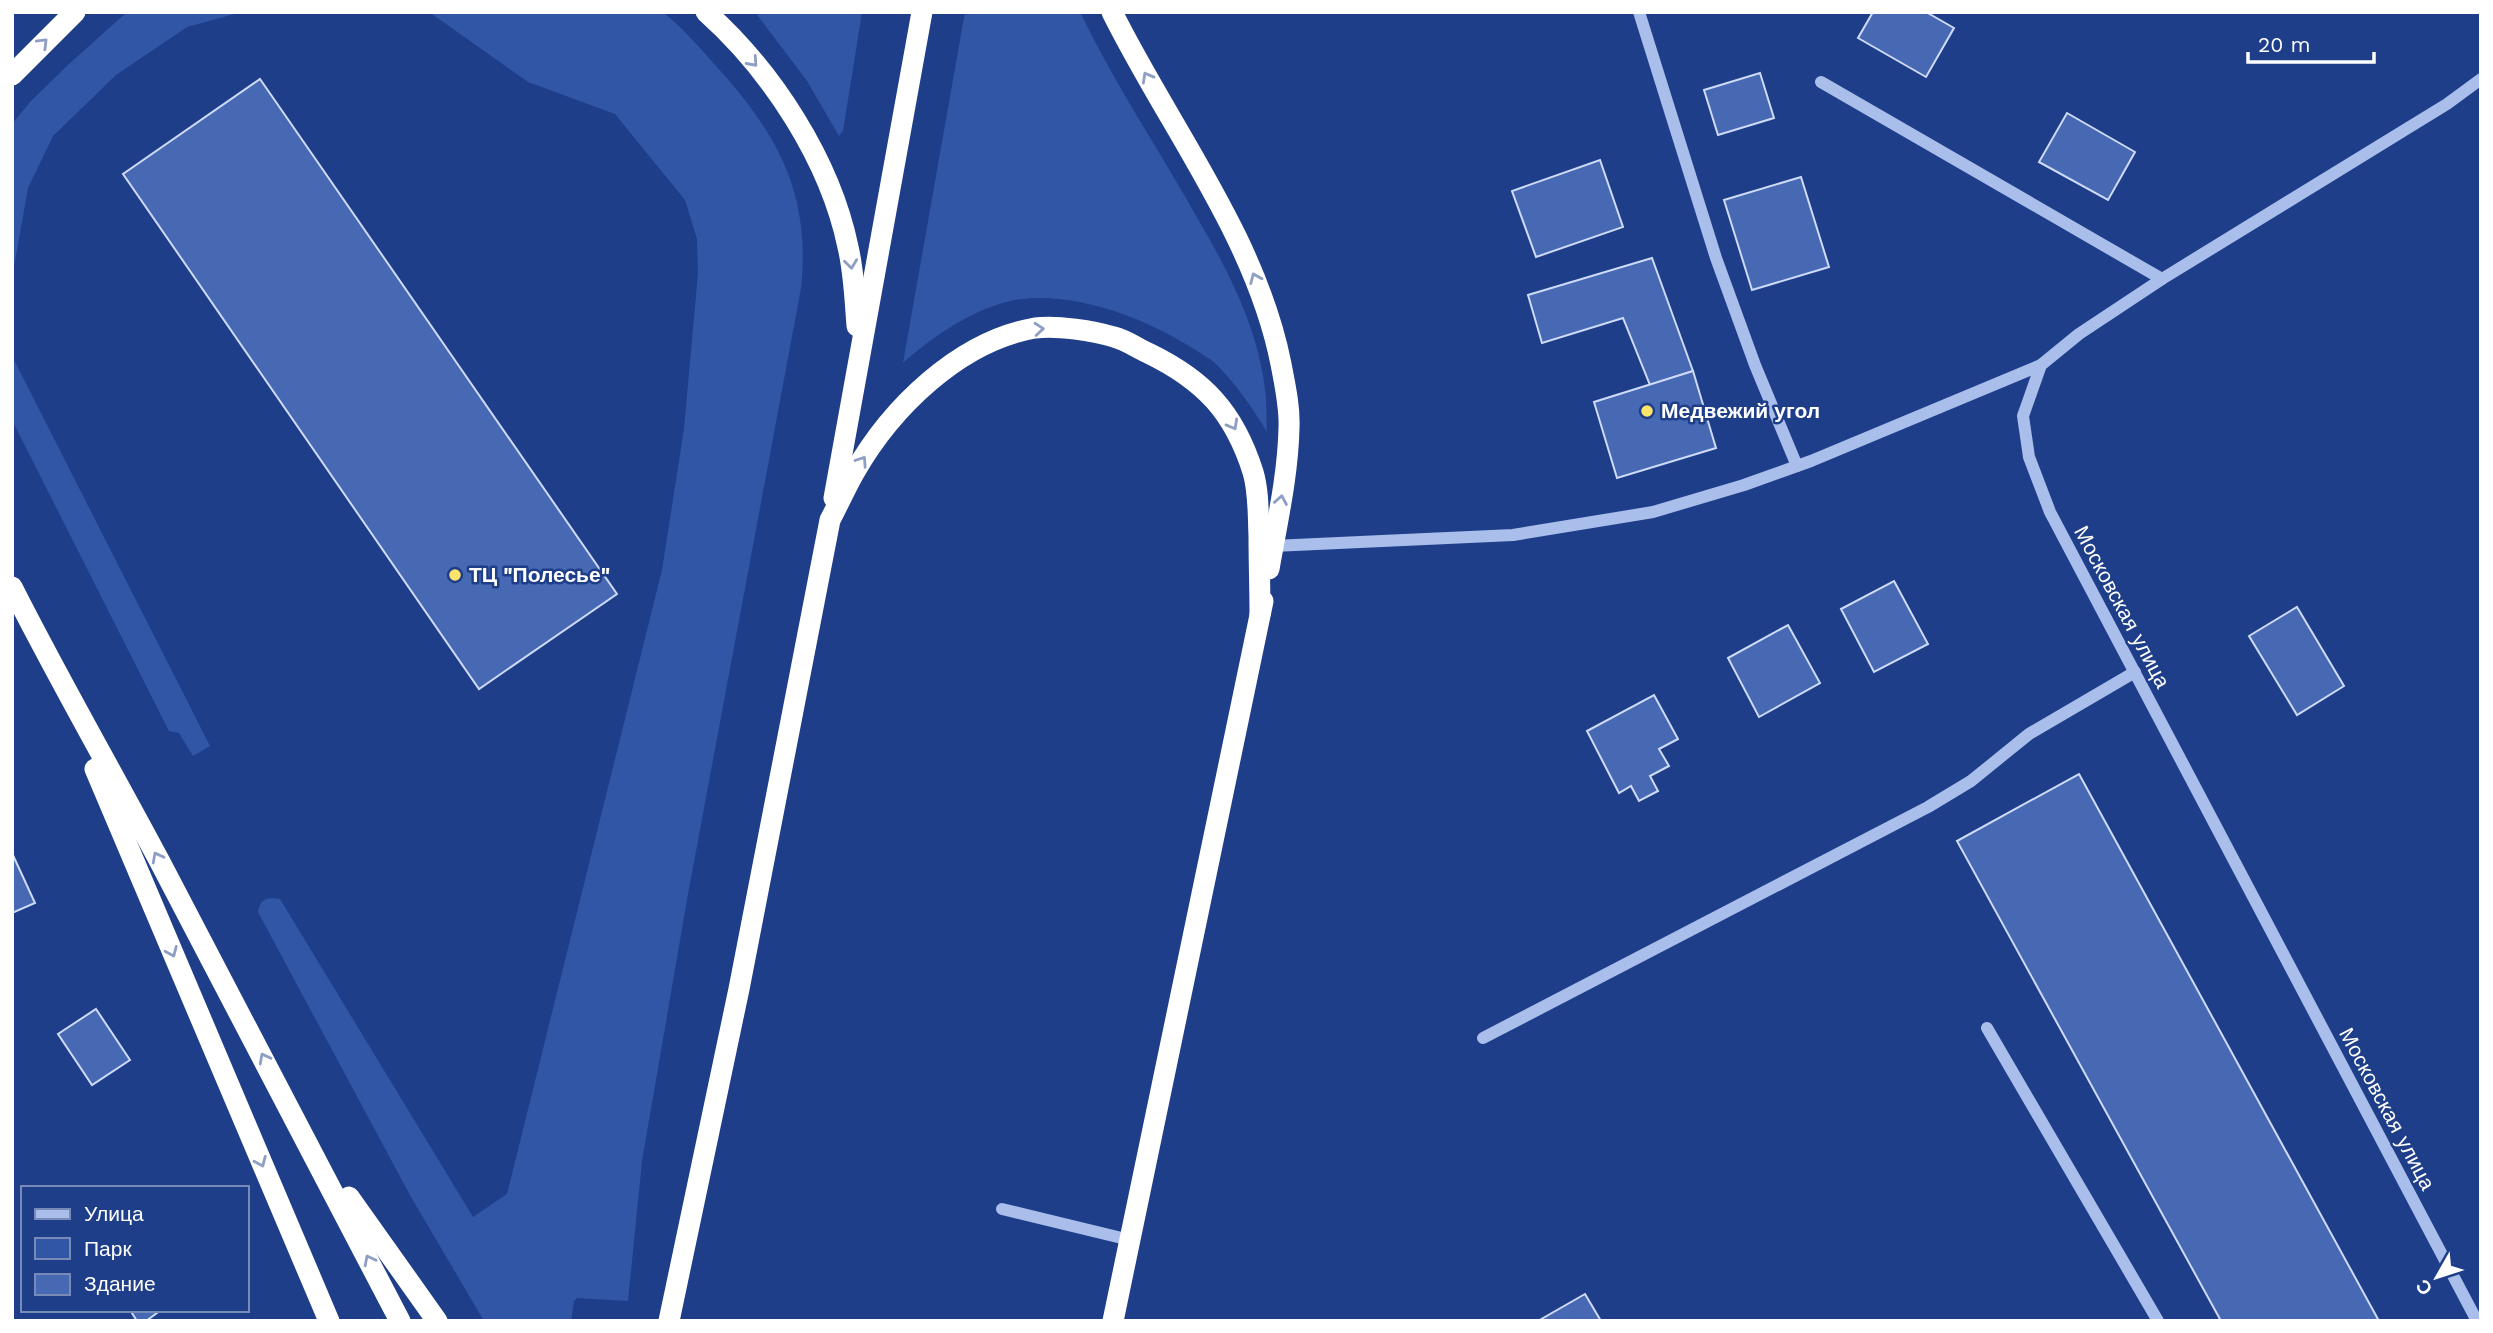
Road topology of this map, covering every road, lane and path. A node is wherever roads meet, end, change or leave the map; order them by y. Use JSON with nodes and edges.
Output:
{"nodes":[{"id":1,"x":75,"y":12,"type":"edge"},
{"id":2,"x":706,"y":12,"type":"edge"},
{"id":3,"x":922,"y":12,"type":"edge"},
{"id":4,"x":1112,"y":12,"type":"edge"},
{"id":5,"x":1640,"y":12,"type":"edge"},
{"id":6,"x":12,"y":75,"type":"edge"},
{"id":7,"x":2481,"y":79,"type":"edge"},
{"id":8,"x":1821,"y":82,"type":"dead end"},
{"id":9,"x":2162,"y":279,"type":"junction"},
{"id":10,"x":860,"y":355,"type":"junction"},
{"id":11,"x":2041,"y":365,"type":"junction"},
{"id":12,"x":1797,"y":466,"type":"junction"},
{"id":13,"x":830,"y":520,"type":"junction"},
{"id":14,"x":1273,"y":546,"type":"junction"},
{"id":15,"x":12,"y":587,"type":"edge"},
{"id":16,"x":1261,"y":615,"type":"junction"},
{"id":17,"x":51,"y":664,"type":"junction"},
{"id":18,"x":2135,"y":672,"type":"junction"},
{"id":19,"x":1987,"y":1028,"type":"dead end"},
{"id":20,"x":1483,"y":1038,"type":"dead end"},
{"id":21,"x":305,"y":1136,"type":"junction"},
{"id":22,"x":1002,"y":1209,"type":"dead end"},
{"id":23,"x":1130,"y":1240,"type":"junction"},
{"id":24,"x":321,"y":1311,"type":"edge"},
{"id":25,"x":329,"y":1321,"type":"edge"},
{"id":26,"x":400,"y":1321,"type":"edge"},
{"id":27,"x":437,"y":1321,"type":"edge"},
{"id":28,"x":669,"y":1321,"type":"edge"},
{"id":29,"x":1113,"y":1321,"type":"edge"},
{"id":30,"x":2158,"y":1321,"type":"edge"},
{"id":31,"x":2477,"y":1321,"type":"edge"}],
"edges":[{"from":6,"to":1,"type":"highway","one_way":true},
{"from":2,"to":10,"type":"highway","one_way":true},
{"from":3,"to":10,"type":"highway"},
{"from":14,"to":4,"type":"highway","one_way":true},
{"from":5,"to":12,"type":"street"},
{"from":7,"to":9,"type":"street"},
{"from":8,"to":9,"type":"street"},
{"from":9,"to":11,"type":"street"},
{"from":10,"to":13,"type":"highway"},
{"from":11,"to":12,"type":"street"},
{"from":11,"to":18,"type":"street","name":"Московская улица"},
{"from":12,"to":14,"type":"street"},
{"from":13,"to":16,"type":"highway","one_way":true},
{"from":13,"to":28,"type":"highway"},
{"from":14,"to":16,"type":"highway"},
{"from":15,"to":17,"type":"highway"},
{"from":16,"to":23,"type":"highway"},
{"from":21,"to":17,"type":"highway","one_way":true},
{"from":17,"to":24,"type":"highway","one_way":true},
{"from":18,"to":20,"type":"street"},
{"from":18,"to":31,"type":"street","name":"Московская улица"},
{"from":19,"to":30,"type":"street"},
{"from":26,"to":21,"type":"highway","one_way":true},
{"from":21,"to":27,"type":"highway"},
{"from":22,"to":23,"type":"street"},
{"from":23,"to":29,"type":"highway"},
{"from":24,"to":25,"type":"highway"}]}
